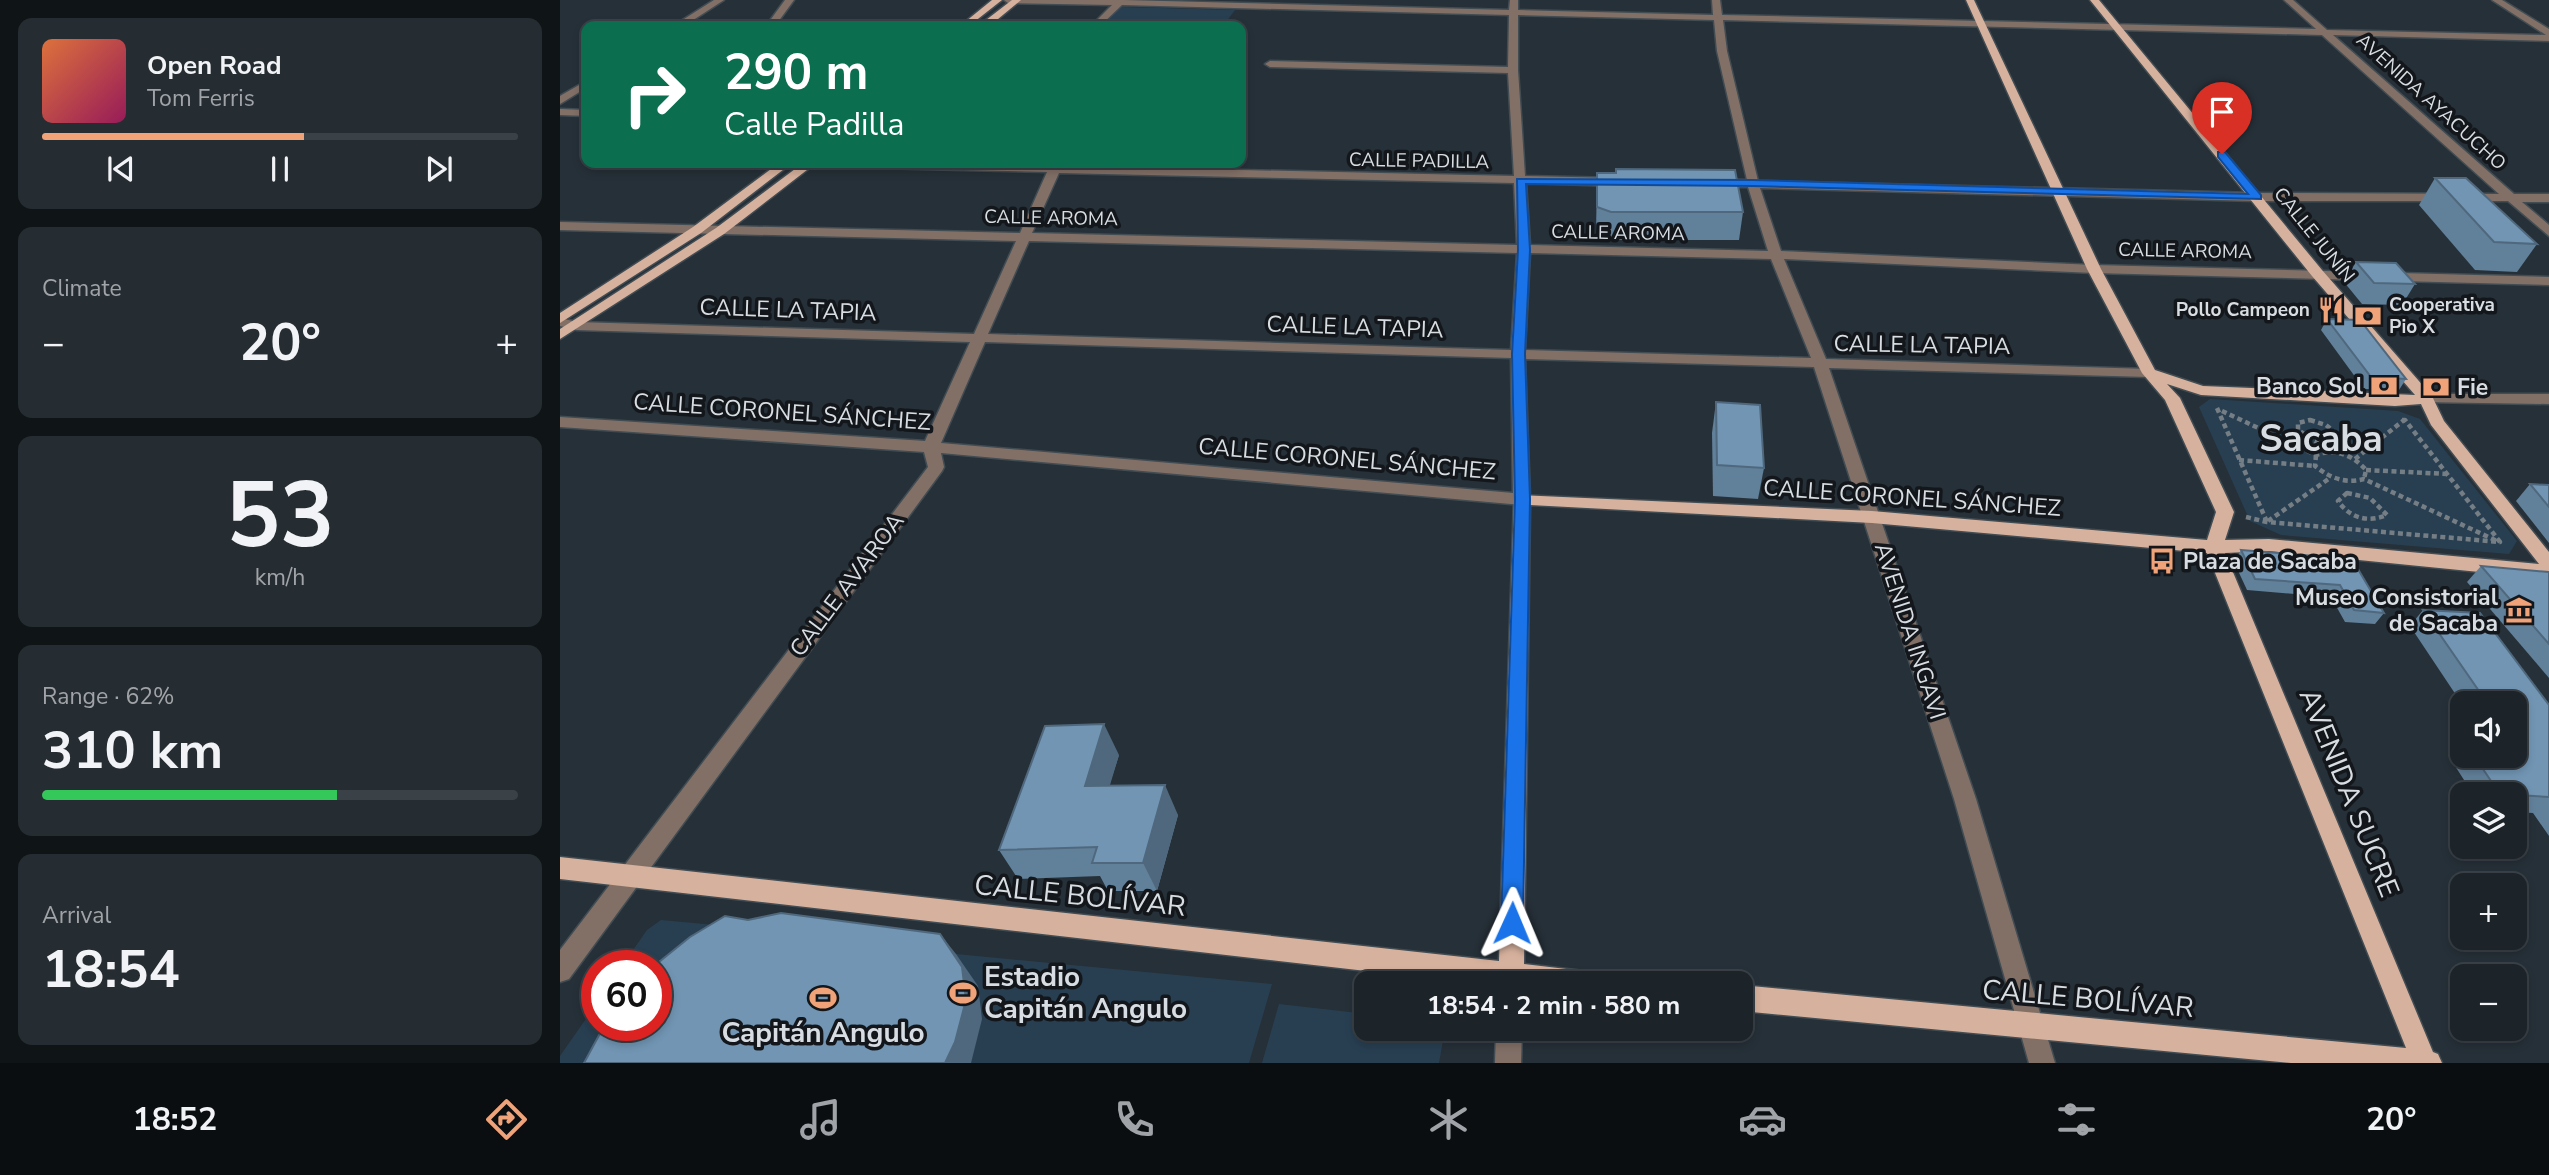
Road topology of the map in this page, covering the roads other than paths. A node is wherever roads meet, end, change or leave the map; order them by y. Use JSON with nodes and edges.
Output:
{"nodes":[{"id":1,"x":720,"y":0,"type":"edge"},
{"id":2,"x":790,"y":0,"type":"edge"},
{"id":3,"x":998,"y":0,"type":"edge"},
{"id":4,"x":1008,"y":0,"type":"edge"},
{"id":5,"x":1017,"y":0,"type":"edge"},
{"id":6,"x":1716,"y":0,"type":"edge"},
{"id":7,"x":1970,"y":0,"type":"edge"},
{"id":8,"x":2094,"y":0,"type":"edge"},
{"id":9,"x":2288,"y":0,"type":"edge"},
{"id":10,"x":2496,"y":0,"type":"edge"},
{"id":11,"x":1121,"y":2,"type":"junction"},
{"id":12,"x":1154,"y":2,"type":"edge"},
{"id":13,"x":1514,"y":6,"type":"edge"},
{"id":14,"x":1717,"y":16,"type":"junction"},
{"id":15,"x":686,"y":21,"type":"edge"},
{"id":16,"x":775,"y":21,"type":"edge"},
{"id":17,"x":971,"y":21,"type":"edge"},
{"id":18,"x":990,"y":21,"type":"edge"},
{"id":19,"x":1100,"y":21,"type":"edge"},
{"id":20,"x":1981,"y":23,"type":"junction"},
{"id":21,"x":2116,"y":26,"type":"junction"},
{"id":22,"x":2325,"y":32,"type":"junction"},
{"id":23,"x":2549,"y":36,"type":"edge"},
{"id":24,"x":1270,"y":64,"type":"dead end"},
{"id":25,"x":1513,"y":70,"type":"junction"},
{"id":26,"x":581,"y":87,"type":"edge"},
{"id":27,"x":560,"y":101,"type":"edge"},
{"id":28,"x":560,"y":112,"type":"edge"},
{"id":29,"x":581,"y":113,"type":"edge"},
{"id":30,"x":779,"y":168,"type":"edge"},
{"id":31,"x":802,"y":168,"type":"edge"},
{"id":32,"x":1055,"y":168,"type":"edge"},
{"id":33,"x":1118,"y":168,"type":"edge"},
{"id":34,"x":1521,"y":181,"type":"junction"},
{"id":35,"x":1630,"y":182,"type":"edge"},
{"id":36,"x":1698,"y":182,"type":"edge"},
{"id":37,"x":1753,"y":183,"type":"junction"},
{"id":38,"x":2060,"y":193,"type":"junction"},
{"id":39,"x":2257,"y":197,"type":"junction"},
{"id":40,"x":2509,"y":198,"type":"junction"},
{"id":41,"x":2549,"y":198,"type":"edge"},
{"id":42,"x":560,"y":226,"type":"edge"},
{"id":43,"x":698,"y":230,"type":"junction"},
{"id":44,"x":720,"y":231,"type":"junction"},
{"id":45,"x":2549,"y":232,"type":"edge"},
{"id":46,"x":1026,"y":236,"type":"junction"},
{"id":47,"x":1524,"y":250,"type":"junction"},
{"id":48,"x":1776,"y":255,"type":"junction"},
{"id":49,"x":2094,"y":269,"type":"junction"},
{"id":50,"x":2317,"y":273,"type":"junction"},
{"id":51,"x":2549,"y":281,"type":"edge"},
{"id":52,"x":560,"y":321,"type":"edge"},
{"id":53,"x":577,"y":326,"type":"junction"},
{"id":54,"x":560,"y":335,"type":"edge"},
{"id":55,"x":980,"y":339,"type":"junction"},
{"id":56,"x":1518,"y":354,"type":"junction"},
{"id":57,"x":1821,"y":365,"type":"junction"},
{"id":58,"x":2149,"y":373,"type":"junction"},
{"id":59,"x":2427,"y":399,"type":"junction"},
{"id":60,"x":2549,"y":399,"type":"edge"},
{"id":61,"x":560,"y":422,"type":"edge"},
{"id":62,"x":931,"y":447,"type":"junction"},
{"id":63,"x":1522,"y":499,"type":"junction"},
{"id":64,"x":1872,"y":517,"type":"junction"},
{"id":65,"x":2214,"y":547,"type":"junction"},
{"id":66,"x":2549,"y":565,"type":"edge"},
{"id":67,"x":2549,"y":572,"type":"edge"},
{"id":68,"x":560,"y":868,"type":"edge"},
{"id":69,"x":628,"y":877,"type":"junction"},
{"id":70,"x":560,"y":970,"type":"edge"},
{"id":71,"x":1434,"y":971,"type":"edge"},
{"id":72,"x":1511,"y":971,"type":"edge"},
{"id":73,"x":1753,"y":999,"type":"edge"},
{"id":74,"x":2030,"y":1025,"type":"junction"},
{"id":75,"x":1509,"y":1041,"type":"edge"},
{"id":76,"x":1508,"y":1063,"type":"edge"},
{"id":77,"x":2042,"y":1063,"type":"edge"},
{"id":78,"x":2427,"y":1063,"type":"edge"}],
"edges":[{"from":1,"to":15,"type":"street"},
{"from":2,"to":16,"type":"street"},
{"from":3,"to":17,"type":"main road"},
{"from":4,"to":5,"type":"street"},
{"from":5,"to":11,"type":"street"},
{"from":5,"to":18,"type":"main road"},
{"from":6,"to":14,"type":"street","name":"AVENIDA INGAVI"},
{"from":7,"to":20,"type":"main road"},
{"from":8,"to":21,"type":"main road","name":"CALLE JUNÍN"},
{"from":9,"to":22,"type":"street","name":"AVENIDA AYACUCHO"},
{"from":10,"to":23,"type":"street"},
{"from":11,"to":12,"type":"street"},
{"from":11,"to":19,"type":"street"},
{"from":12,"to":13,"type":"street"},
{"from":13,"to":14,"type":"street"},
{"from":13,"to":25,"type":"street"},
{"from":14,"to":20,"type":"street"},
{"from":14,"to":37,"type":"street","name":"AVENIDA INGAVI"},
{"from":20,"to":21,"type":"street"},
{"from":20,"to":38,"type":"main road"},
{"from":21,"to":22,"type":"street"},
{"from":21,"to":39,"type":"main road","name":"CALLE JUNÍN"},
{"from":22,"to":23,"type":"street"},
{"from":22,"to":40,"type":"street","name":"AVENIDA AYACUCHO"},
{"from":24,"to":25,"type":"street"},
{"from":25,"to":34,"type":"street"},
{"from":26,"to":27,"type":"street"},
{"from":28,"to":29,"type":"street"},
{"from":30,"to":43,"type":"main road"},
{"from":31,"to":44,"type":"main road"},
{"from":32,"to":46,"type":"street","name":"CALLE AVAROA"},
{"from":33,"to":34,"type":"street","name":"CALLE PADILLA"},
{"from":34,"to":35,"type":"street","name":"CALLE PADILLA"},
{"from":34,"to":47,"type":"street"},
{"from":36,"to":37,"type":"street"},
{"from":37,"to":38,"type":"street"},
{"from":37,"to":48,"type":"street","name":"AVENIDA INGAVI"},
{"from":38,"to":39,"type":"street"},
{"from":38,"to":49,"type":"main road"},
{"from":39,"to":40,"type":"street"},
{"from":39,"to":50,"type":"main road","name":"CALLE JUNÍN"},
{"from":40,"to":41,"type":"street"},
{"from":40,"to":45,"type":"street","name":"AVENIDA AYACUCHO"},
{"from":42,"to":43,"type":"street","name":"CALLE AROMA"},
{"from":43,"to":44,"type":"street","name":"CALLE AROMA"},
{"from":43,"to":52,"type":"main road"},
{"from":44,"to":46,"type":"street","name":"CALLE AROMA"},
{"from":44,"to":53,"type":"main road"},
{"from":46,"to":47,"type":"street","name":"CALLE AROMA"},
{"from":46,"to":55,"type":"street","name":"CALLE AVAROA"},
{"from":47,"to":48,"type":"street","name":"CALLE AROMA"},
{"from":47,"to":56,"type":"street"},
{"from":48,"to":49,"type":"street","name":"CALLE AROMA"},
{"from":48,"to":57,"type":"street","name":"AVENIDA INGAVI"},
{"from":49,"to":50,"type":"street","name":"CALLE AROMA"},
{"from":49,"to":58,"type":"main road"},
{"from":50,"to":51,"type":"street","name":"CALLE AROMA"},
{"from":50,"to":59,"type":"main road","name":"CALLE JUNÍN"},
{"from":52,"to":53,"type":"street","name":"CALLE LA TAPIA"},
{"from":53,"to":54,"type":"main road"},
{"from":53,"to":55,"type":"street","name":"CALLE LA TAPIA"},
{"from":55,"to":56,"type":"street","name":"CALLE LA TAPIA"},
{"from":55,"to":62,"type":"street","name":"CALLE AVAROA"},
{"from":56,"to":57,"type":"street","name":"CALLE LA TAPIA"},
{"from":56,"to":63,"type":"street"},
{"from":57,"to":58,"type":"street","name":"CALLE LA TAPIA"},
{"from":57,"to":64,"type":"street","name":"AVENIDA INGAVI"},
{"from":58,"to":59,"type":"main road"},
{"from":58,"to":65,"type":"main road"},
{"from":59,"to":60,"type":"street"},
{"from":59,"to":66,"type":"main road","name":"CALLE JUNÍN"},
{"from":61,"to":62,"type":"street","name":"CALLE CORONEL SÁNCHEZ"},
{"from":62,"to":63,"type":"street","name":"CALLE CORONEL SÁNCHEZ"},
{"from":62,"to":69,"type":"street","name":"CALLE AVAROA"},
{"from":63,"to":64,"type":"main road","name":"CALLE CORONEL SÁNCHEZ"},
{"from":63,"to":72,"type":"main road"},
{"from":64,"to":65,"type":"main road","name":"CALLE CORONEL SÁNCHEZ"},
{"from":64,"to":74,"type":"street","name":"AVENIDA INGAVI"},
{"from":65,"to":67,"type":"main road","name":"CALLE CORONEL SÁNCHEZ"},
{"from":65,"to":78,"type":"main road","name":"AVENIDA SUCRE"},
{"from":68,"to":69,"type":"main road","name":"CALLE BOLÍVAR"},
{"from":69,"to":70,"type":"street","name":"CALLE AVAROA"},
{"from":69,"to":71,"type":"main road","name":"CALLE BOLÍVAR"},
{"from":73,"to":74,"type":"main road","name":"CALLE BOLÍVAR"},
{"from":74,"to":77,"type":"street","name":"AVENIDA INGAVI"},
{"from":74,"to":78,"type":"main road","name":"CALLE BOLÍVAR"},
{"from":75,"to":76,"type":"street"}]}
